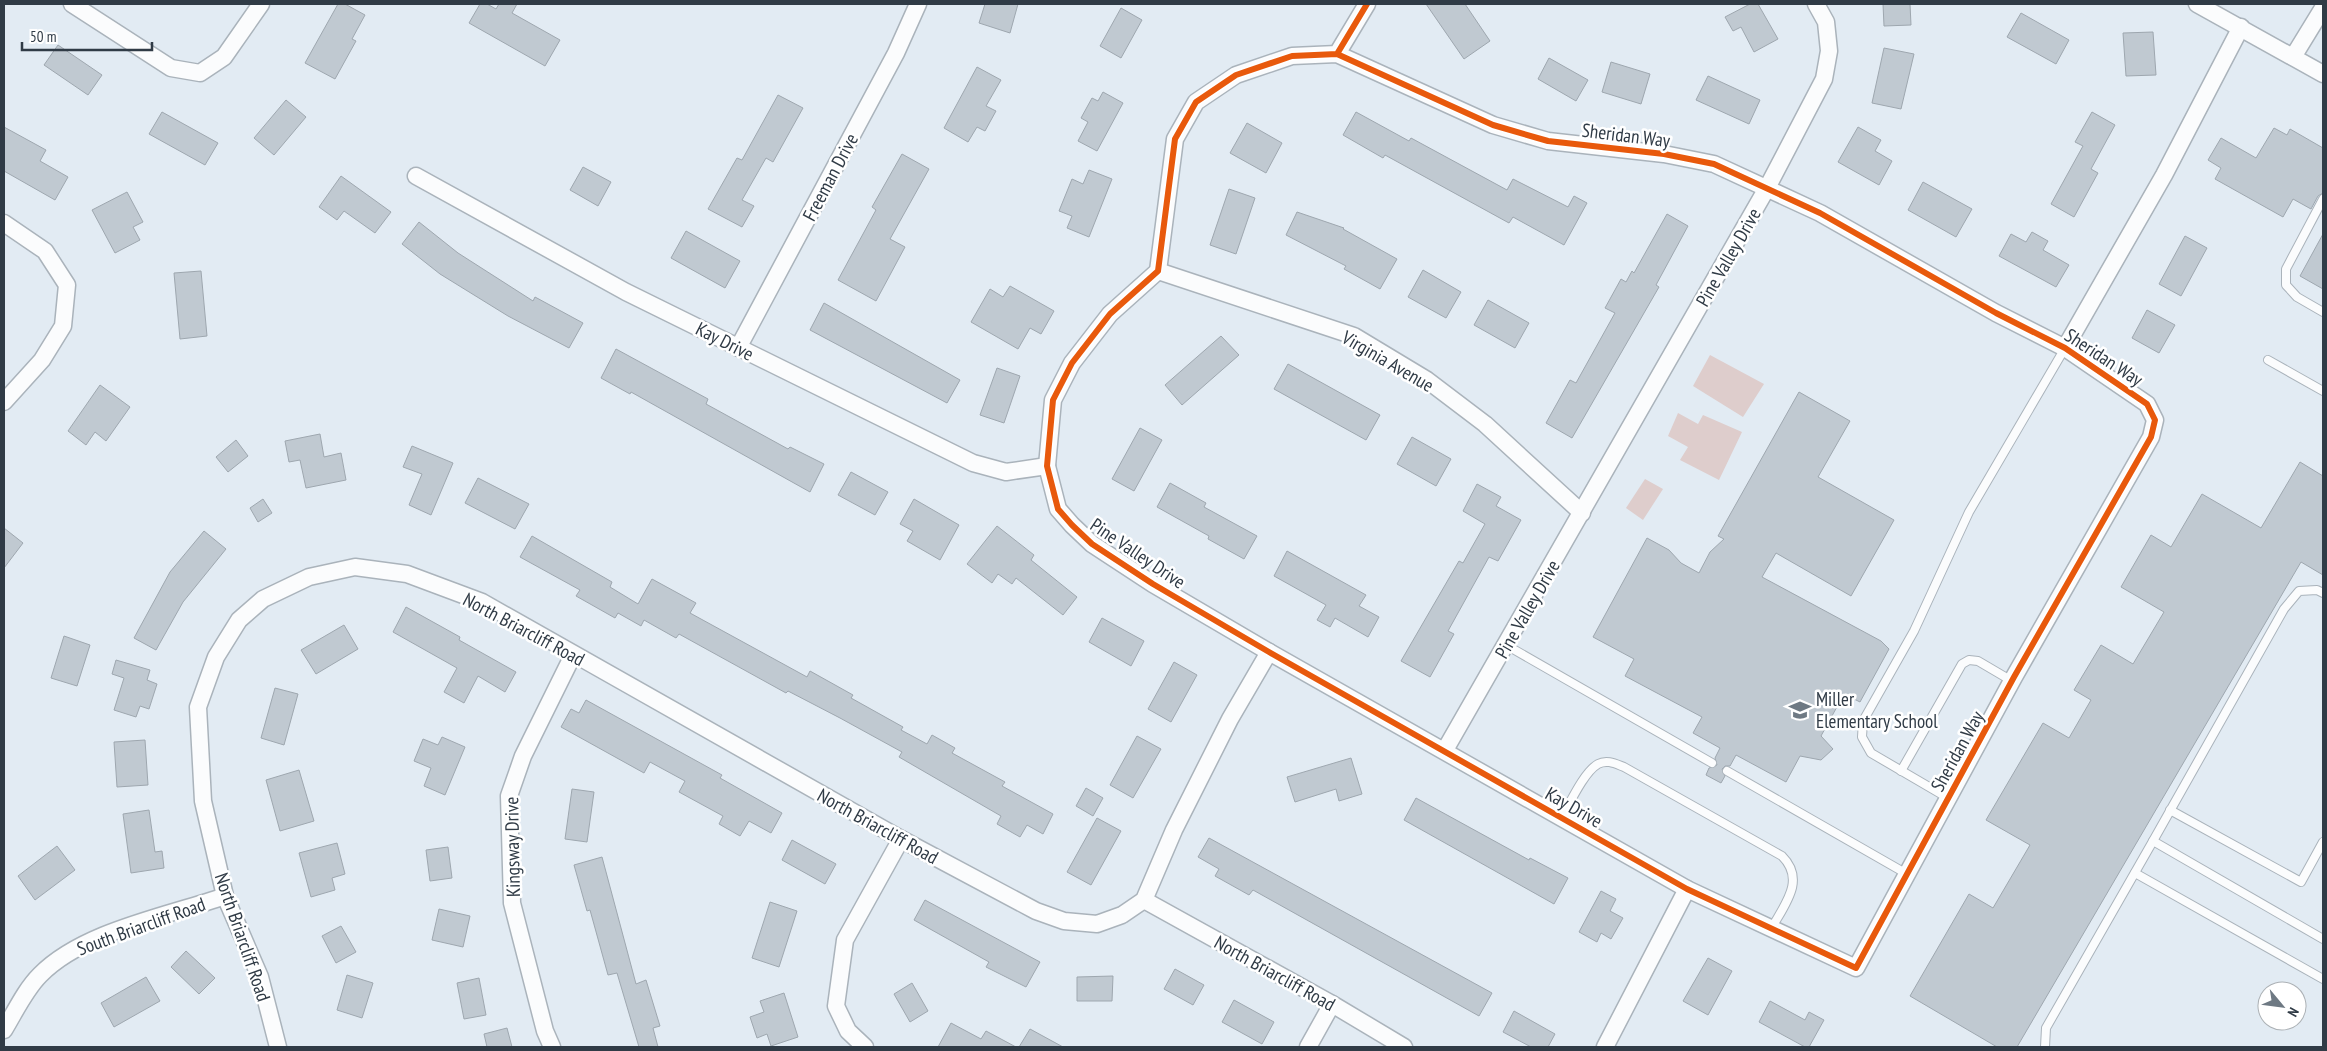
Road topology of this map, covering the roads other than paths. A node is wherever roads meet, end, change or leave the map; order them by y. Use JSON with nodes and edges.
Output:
{"nodes":[{"id":1,"x":72,"y":4,"type":"edge"},
{"id":2,"x":261,"y":4,"type":"edge"},
{"id":3,"x":918,"y":4,"type":"edge"},
{"id":4,"x":1368,"y":4,"type":"edge"},
{"id":5,"x":1816,"y":4,"type":"edge"},
{"id":6,"x":2197,"y":4,"type":"edge"},
{"id":7,"x":2323,"y":8,"type":"edge"},
{"id":8,"x":2241,"y":27,"type":"junction"},
{"id":9,"x":1337,"y":54,"type":"junction"},
{"id":10,"x":2293,"y":57,"type":"junction"},
{"id":11,"x":2323,"y":74,"type":"edge"},
{"id":12,"x":416,"y":176,"type":"dead end"},
{"id":13,"x":1767,"y":188,"type":"junction"},
{"id":14,"x":2323,"y":199,"type":"edge"},
{"id":15,"x":4,"y":223,"type":"edge"},
{"id":16,"x":1158,"y":272,"type":"junction"},
{"id":17,"x":2323,"y":312,"type":"edge"},
{"id":18,"x":738,"y":348,"type":"junction"},
{"id":19,"x":2065,"y":348,"type":"junction"},
{"id":20,"x":2268,"y":360,"type":"dead end"},
{"id":21,"x":2323,"y":391,"type":"edge"},
{"id":22,"x":4,"y":402,"type":"edge"},
{"id":23,"x":1047,"y":466,"type":"junction"},
{"id":24,"x":1582,"y":514,"type":"junction"},
{"id":25,"x":2323,"y":593,"type":"edge"},
{"id":26,"x":1506,"y":645,"type":"junction"},
{"id":27,"x":1269,"y":652,"type":"junction"},
{"id":28,"x":573,"y":655,"type":"junction"},
{"id":29,"x":2012,"y":680,"type":"junction"},
{"id":30,"x":1445,"y":750,"type":"junction"},
{"id":31,"x":1712,"y":763,"type":"dead end"},
{"id":32,"x":1901,"y":771,"type":"junction"},
{"id":33,"x":1728,"y":772,"type":"dead end"},
{"id":34,"x":1948,"y":798,"type":"junction"},
{"id":35,"x":2170,"y":810,"type":"junction"},
{"id":36,"x":1562,"y":817,"type":"junction"},
{"id":37,"x":901,"y":839,"type":"junction"},
{"id":38,"x":2153,"y":841,"type":"junction"},
{"id":39,"x":2323,"y":842,"type":"edge"},
{"id":40,"x":2135,"y":873,"type":"junction"},
{"id":41,"x":1907,"y":874,"type":"junction"},
{"id":42,"x":1687,"y":889,"type":"junction"},
{"id":43,"x":225,"y":896,"type":"junction"},
{"id":44,"x":1144,"y":900,"type":"junction"},
{"id":45,"x":1772,"y":929,"type":"junction"},
{"id":46,"x":2323,"y":939,"type":"edge"},
{"id":47,"x":2323,"y":979,"type":"edge"},
{"id":48,"x":1332,"y":1004,"type":"junction"},
{"id":49,"x":4,"y":1030,"type":"edge"},
{"id":50,"x":278,"y":1047,"type":"edge"},
{"id":51,"x":552,"y":1047,"type":"edge"},
{"id":52,"x":865,"y":1047,"type":"edge"},
{"id":53,"x":1308,"y":1047,"type":"edge"},
{"id":54,"x":1404,"y":1047,"type":"edge"},
{"id":55,"x":1604,"y":1047,"type":"edge"},
{"id":56,"x":2046,"y":1047,"type":"edge"}],
"edges":[{"from":1,"to":2,"type":"street"},
{"from":3,"to":18,"type":"street","name":"Freeman Drive"},
{"from":4,"to":9,"type":"street"},
{"from":5,"to":13,"type":"street","name":"Pine Valley Drive"},
{"from":6,"to":8,"type":"street"},
{"from":7,"to":10,"type":"street"},
{"from":8,"to":10,"type":"street"},
{"from":8,"to":19,"type":"street","name":"Sheridan Way"},
{"from":9,"to":13,"type":"street","name":"Sheridan Way"},
{"from":9,"to":16,"type":"street"},
{"from":10,"to":11,"type":"street"},
{"from":12,"to":18,"type":"street","name":"Kay Drive"},
{"from":13,"to":19,"type":"street","name":"Sheridan Way"},
{"from":13,"to":24,"type":"street","name":"Pine Valley Drive"},
{"from":14,"to":17,"type":"lane"},
{"from":15,"to":22,"type":"street"},
{"from":16,"to":23,"type":"street","name":"Pine Valley Drive"},
{"from":16,"to":24,"type":"street","name":"Virginia Avenue"},
{"from":18,"to":23,"type":"street","name":"Kay Drive"},
{"from":19,"to":29,"type":"street","name":"Sheridan Way"},
{"from":19,"to":32,"type":"lane"},
{"from":20,"to":21,"type":"lane"},
{"from":23,"to":27,"type":"street","name":"Pine Valley Drive"},
{"from":24,"to":26,"type":"street","name":"Pine Valley Drive"},
{"from":25,"to":35,"type":"lane"},
{"from":26,"to":30,"type":"street","name":"Pine Valley Drive"},
{"from":26,"to":31,"type":"lane"},
{"from":27,"to":30,"type":"street","name":"Pine Valley Drive"},
{"from":27,"to":44,"type":"street"},
{"from":28,"to":37,"type":"street","name":"North Briarcliff Road"},
{"from":28,"to":43,"type":"street","name":"North Briarcliff Road"},
{"from":28,"to":51,"type":"street","name":"Kingsway Drive"},
{"from":29,"to":32,"type":"lane"},
{"from":29,"to":34,"type":"street","name":"Sheridan Way"},
{"from":30,"to":36,"type":"street","name":"Kay Drive"},
{"from":32,"to":34,"type":"lane"},
{"from":33,"to":41,"type":"lane"},
{"from":34,"to":41,"type":"street","name":"Sheridan Way"},
{"from":35,"to":38,"type":"lane"},
{"from":35,"to":39,"type":"lane"},
{"from":36,"to":42,"type":"street","name":"Kay Drive"},
{"from":36,"to":45,"type":"lane"},
{"from":37,"to":44,"type":"street","name":"North Briarcliff Road"},
{"from":37,"to":52,"type":"street"},
{"from":38,"to":40,"type":"lane"},
{"from":38,"to":46,"type":"lane"},
{"from":40,"to":47,"type":"lane"},
{"from":40,"to":56,"type":"lane"},
{"from":41,"to":45,"type":"street","name":"Sheridan Way"},
{"from":42,"to":45,"type":"street","name":"Sheridan Way"},
{"from":42,"to":55,"type":"street"},
{"from":43,"to":49,"type":"street","name":"South Briarcliff Road"},
{"from":43,"to":50,"type":"street","name":"North Briarcliff Road"},
{"from":44,"to":48,"type":"street","name":"North Briarcliff Road"},
{"from":48,"to":53,"type":"street"},
{"from":48,"to":54,"type":"street","name":"North Briarcliff Road"}]}
